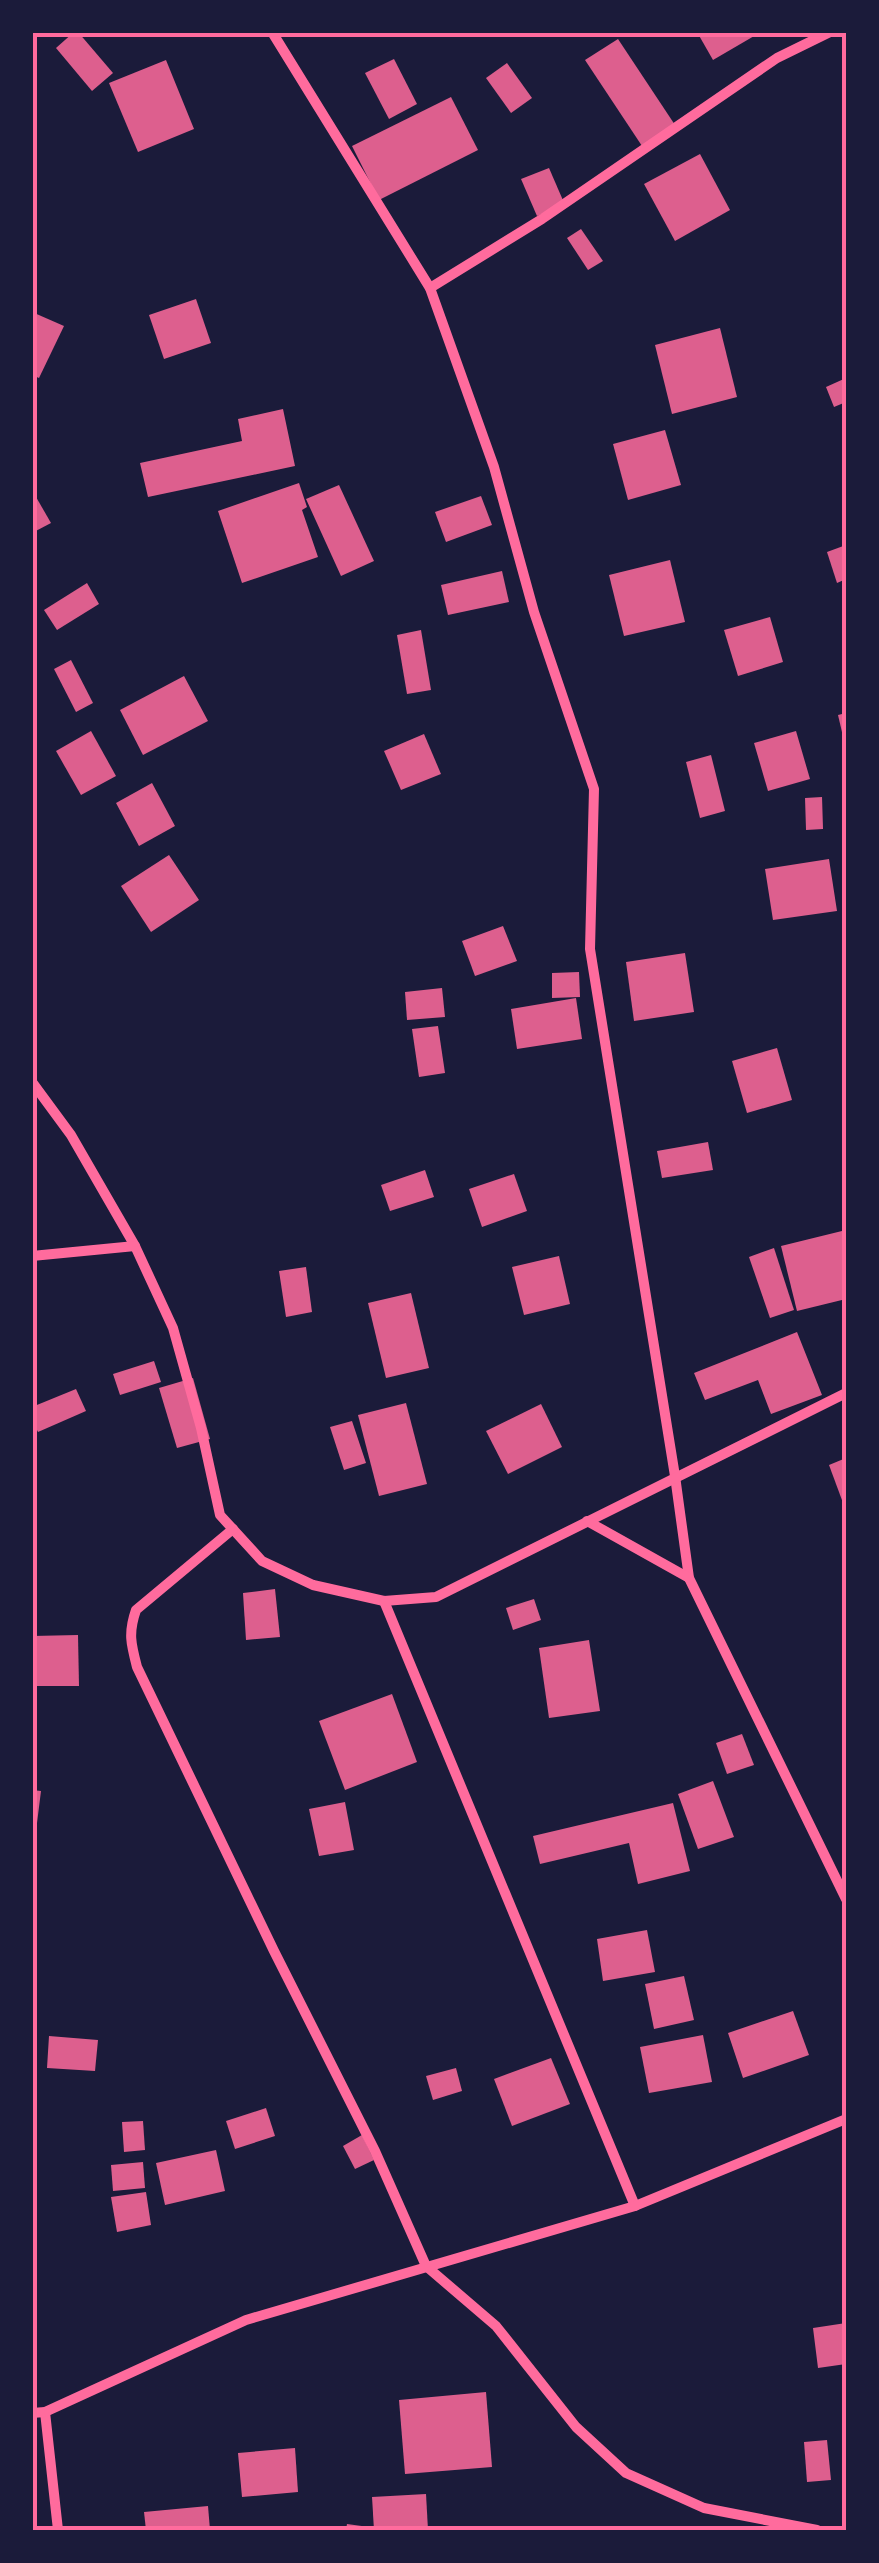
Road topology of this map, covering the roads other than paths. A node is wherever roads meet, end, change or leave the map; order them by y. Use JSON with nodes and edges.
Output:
{"nodes":[{"id":1,"x":272,"y":32,"type":"edge"},
{"id":2,"x":830,"y":32,"type":"edge"},
{"id":3,"x":430,"y":288,"type":"junction"},
{"id":4,"x":32,"y":1082,"type":"edge"},
{"id":5,"x":134,"y":1246,"type":"junction"},
{"id":6,"x":32,"y":1256,"type":"edge"},
{"id":7,"x":846,"y":1393,"type":"edge"},
{"id":8,"x":675,"y":1476,"type":"junction"},
{"id":9,"x":586,"y":1522,"type":"junction"},
{"id":10,"x":233,"y":1529,"type":"junction"},
{"id":11,"x":688,"y":1578,"type":"junction"},
{"id":12,"x":384,"y":1602,"type":"junction"},
{"id":13,"x":846,"y":1899,"type":"edge"},
{"id":14,"x":846,"y":2119,"type":"edge"},
{"id":15,"x":635,"y":2206,"type":"junction"},
{"id":16,"x":426,"y":2266,"type":"junction"},
{"id":17,"x":39,"y":2412,"type":"edge"},
{"id":18,"x":58,"y":2530,"type":"edge"},
{"id":19,"x":816,"y":2530,"type":"edge"}],
"edges":[{"from":1,"to":3,"type":"street"},
{"from":2,"to":3,"type":"street"},
{"from":3,"to":8,"type":"street"},
{"from":4,"to":5,"type":"street"},
{"from":5,"to":6,"type":"street"},
{"from":5,"to":10,"type":"street"},
{"from":7,"to":8,"type":"street"},
{"from":8,"to":9,"type":"street"},
{"from":8,"to":11,"type":"street"},
{"from":9,"to":11,"type":"street"},
{"from":9,"to":12,"type":"street"},
{"from":10,"to":12,"type":"street"},
{"from":10,"to":16,"type":"street"},
{"from":11,"to":13,"type":"street"},
{"from":12,"to":15,"type":"street"},
{"from":14,"to":15,"type":"street"},
{"from":15,"to":16,"type":"street"},
{"from":16,"to":17,"type":"street"},
{"from":16,"to":19,"type":"street"},
{"from":17,"to":18,"type":"street"}]}
